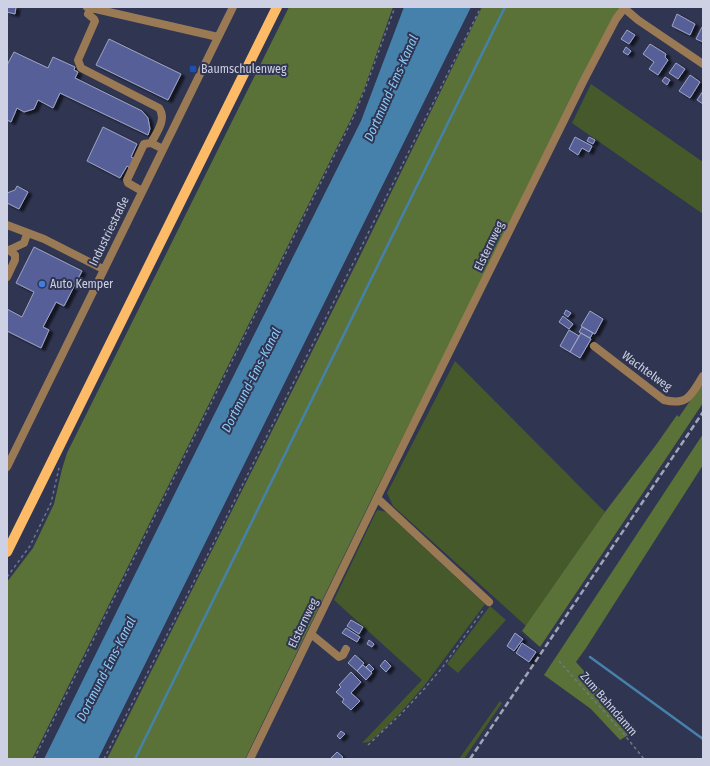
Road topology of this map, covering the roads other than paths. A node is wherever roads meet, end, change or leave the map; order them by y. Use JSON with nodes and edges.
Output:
{"nodes":[{"id":1,"x":233,"y":7,"type":"edge"},
{"id":2,"x":277,"y":7,"type":"edge"},
{"id":3,"x":89,"y":8,"type":"edge"},
{"id":4,"x":625,"y":8,"type":"edge"},
{"id":5,"x":218,"y":37,"type":"junction"},
{"id":6,"x":703,"y":64,"type":"edge"},
{"id":7,"x":151,"y":144,"type":"junction"},
{"id":8,"x":163,"y":149,"type":"junction"},
{"id":9,"x":142,"y":191,"type":"junction"},
{"id":10,"x":7,"y":225,"type":"edge"},
{"id":11,"x":27,"y":234,"type":"junction"},
{"id":12,"x":8,"y":251,"type":"edge"},
{"id":13,"x":103,"y":269,"type":"junction"},
{"id":14,"x":7,"y":277,"type":"edge"},
{"id":15,"x":594,"y":346,"type":"dead end"},
{"id":16,"x":703,"y":376,"type":"edge"},
{"id":17,"x":7,"y":467,"type":"edge"},
{"id":18,"x":378,"y":498,"type":"junction"},
{"id":19,"x":7,"y":552,"type":"edge"},
{"id":20,"x":489,"y":602,"type":"road end"},
{"id":21,"x":311,"y":634,"type":"junction"},
{"id":22,"x":346,"y":649,"type":"dead end"},
{"id":23,"x":250,"y":759,"type":"edge"}],
"edges":[{"from":1,"to":5,"type":"street","name":"Industriestraße"},
{"from":2,"to":19,"type":"main road"},
{"from":3,"to":5,"type":"street"},
{"from":3,"to":7,"type":"street"},
{"from":4,"to":6,"type":"street"},
{"from":4,"to":18,"type":"street","name":"Elsternweg"},
{"from":5,"to":8,"type":"street","name":"Industriestraße"},
{"from":7,"to":8,"type":"street"},
{"from":7,"to":9,"type":"street"},
{"from":8,"to":9,"type":"street","name":"Industriestraße"},
{"from":9,"to":13,"type":"street","name":"Industriestraße"},
{"from":10,"to":11,"type":"street"},
{"from":11,"to":12,"type":"street"},
{"from":11,"to":13,"type":"street"},
{"from":12,"to":14,"type":"street"},
{"from":13,"to":17,"type":"street","name":"Industriestraße"},
{"from":15,"to":16,"type":"street","name":"Wachtelweg"},
{"from":18,"to":20,"type":"street"},
{"from":18,"to":21,"type":"street","name":"Elsternweg"},
{"from":21,"to":22,"type":"street"},
{"from":21,"to":23,"type":"street","name":"Elsternweg"}]}
